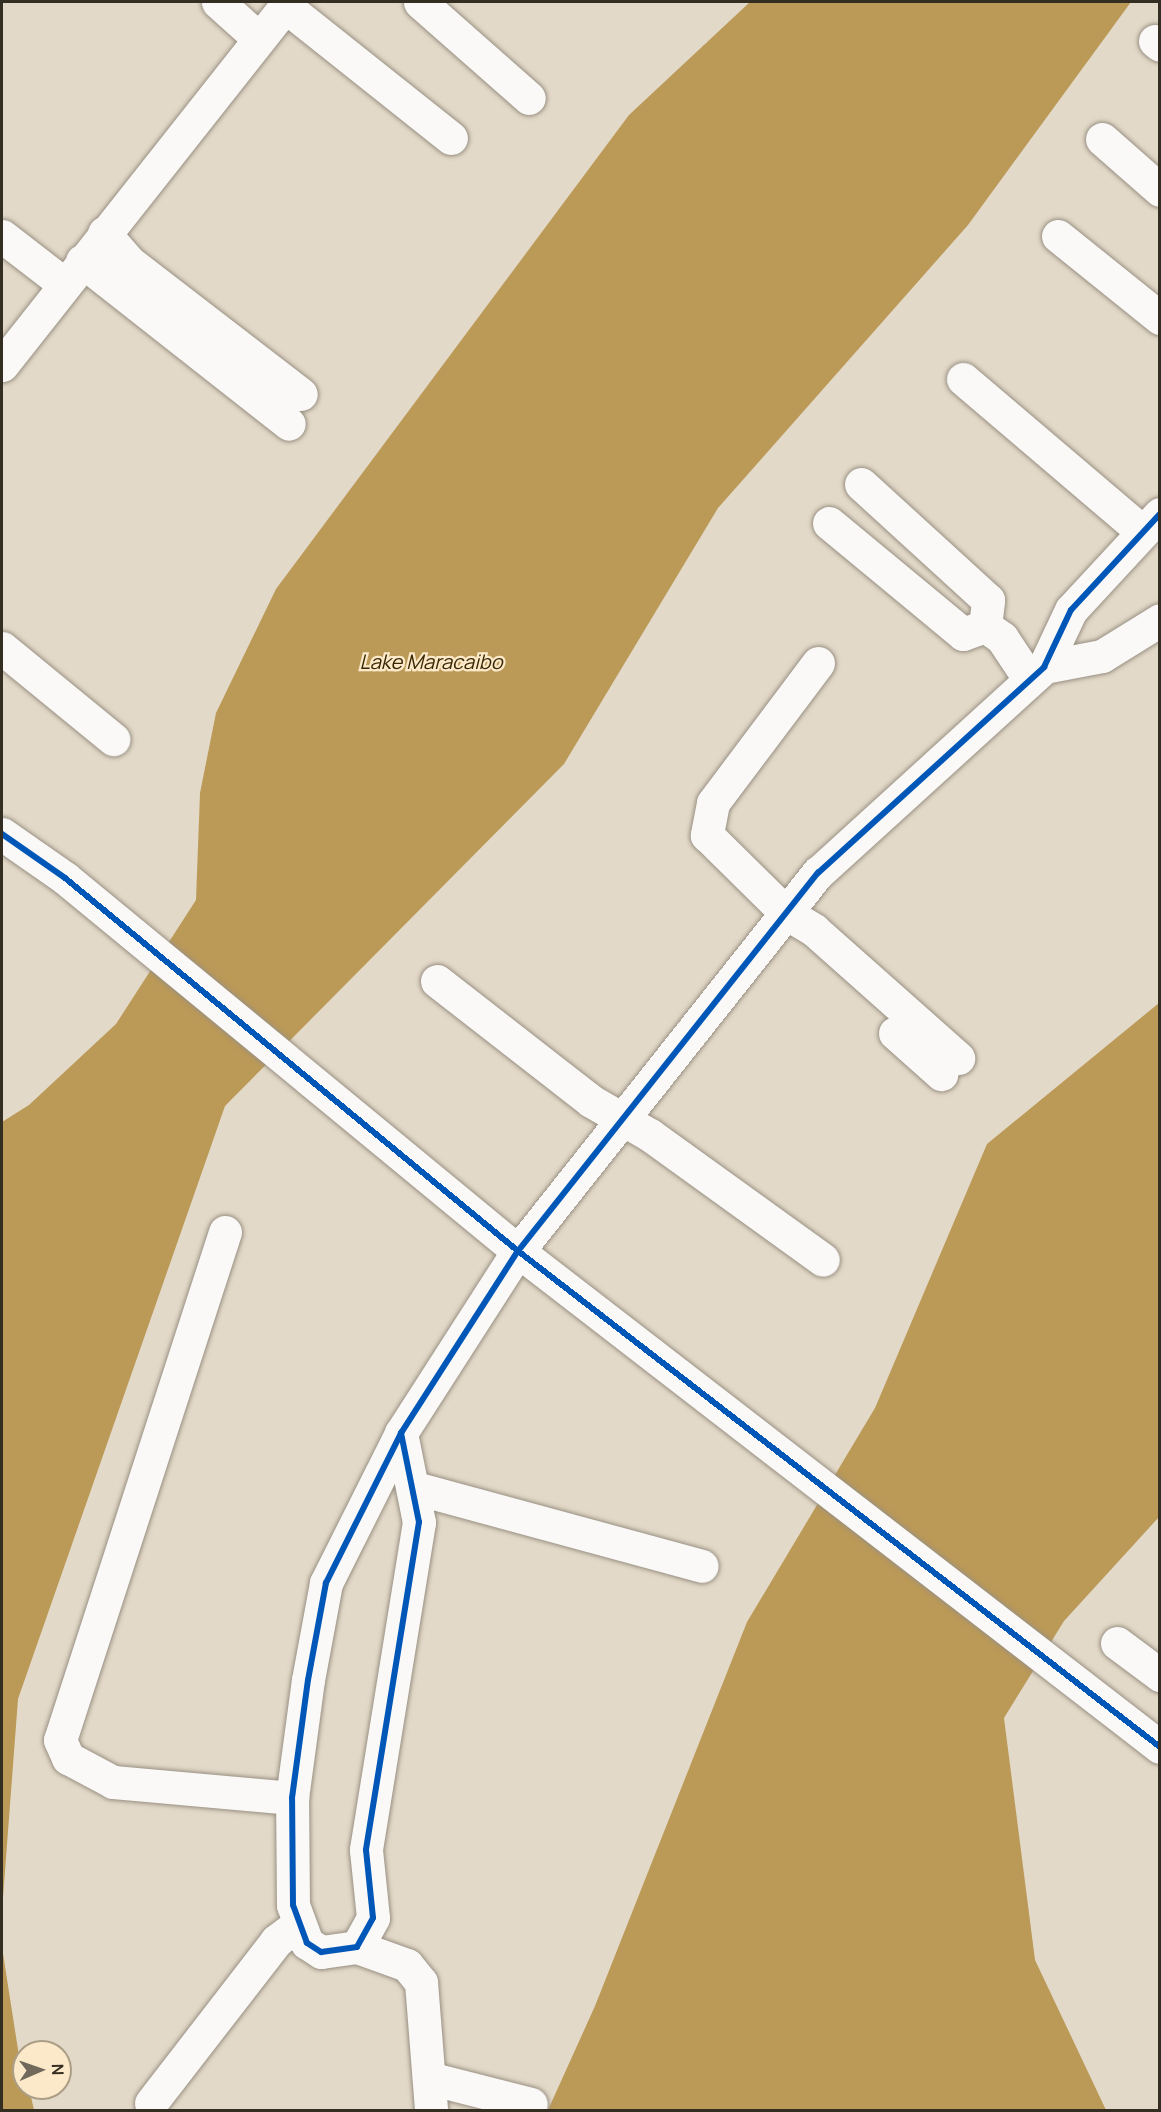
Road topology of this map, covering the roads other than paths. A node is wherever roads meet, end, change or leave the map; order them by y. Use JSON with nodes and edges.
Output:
{"nodes":[{"id":1,"x":218,"y":2,"type":"edge"},
{"id":2,"x":420,"y":2,"type":"edge"},
{"id":3,"x":287,"y":4,"type":"edge"},
{"id":4,"x":257,"y":37,"type":"junction"},
{"id":5,"x":529,"y":98,"type":"dead end"},
{"id":6,"x":451,"y":138,"type":"dead end"},
{"id":7,"x":1102,"y":139,"type":"dead end"},
{"id":8,"x":1160,"y":190,"type":"edge"},
{"id":9,"x":104,"y":233,"type":"junction"},
{"id":10,"x":2,"y":236,"type":"edge"},
{"id":11,"x":1058,"y":236,"type":"dead end"},
{"id":12,"x":73,"y":272,"type":"junction"},
{"id":13,"x":1160,"y":318,"type":"edge"},
{"id":14,"x":2,"y":365,"type":"edge"},
{"id":15,"x":963,"y":379,"type":"dead end"},
{"id":16,"x":301,"y":394,"type":"dead end"},
{"id":17,"x":289,"y":424,"type":"dead end"},
{"id":18,"x":861,"y":484,"type":"dead end"},
{"id":19,"x":829,"y":523,"type":"dead end"},
{"id":20,"x":1151,"y":523,"type":"edge"},
{"id":21,"x":1160,"y":620,"type":"edge"},
{"id":22,"x":985,"y":626,"type":"junction"},
{"id":23,"x":2,"y":648,"type":"edge"},
{"id":24,"x":818,"y":663,"type":"dead end"},
{"id":25,"x":1037,"y":673,"type":"junction"},
{"id":26,"x":113,"y":739,"type":"dead end"},
{"id":27,"x":2,"y":834,"type":"edge"},
{"id":28,"x":781,"y":920,"type":"junction"},
{"id":29,"x":437,"y":981,"type":"dead end"},
{"id":30,"x":949,"y":1066,"type":"dead end"},
{"id":31,"x":625,"y":1121,"type":"junction"},
{"id":32,"x":225,"y":1232,"type":"dead end"},
{"id":33,"x":518,"y":1251,"type":"junction"},
{"id":34,"x":824,"y":1260,"type":"dead end"},
{"id":35,"x":401,"y":1433,"type":"junction"},
{"id":36,"x":415,"y":1488,"type":"junction"},
{"id":37,"x":702,"y":1566,"type":"dead end"},
{"id":38,"x":1117,"y":1643,"type":"dead end"},
{"id":39,"x":1160,"y":1675,"type":"edge"},
{"id":40,"x":1160,"y":1747,"type":"edge"},
{"id":41,"x":292,"y":1798,"type":"junction"},
{"id":42,"x":297,"y":1925,"type":"junction"},
{"id":43,"x":357,"y":1947,"type":"junction"},
{"id":44,"x":429,"y":2078,"type":"junction"},
{"id":45,"x":151,"y":2103,"type":"dead end"},
{"id":46,"x":531,"y":2104,"type":"dead end"},
{"id":47,"x":431,"y":2110,"type":"edge"}],
"edges":[{"from":1,"to":4,"type":"street"},
{"from":2,"to":5,"type":"street"},
{"from":3,"to":4,"type":"street"},
{"from":3,"to":6,"type":"street"},
{"from":4,"to":9,"type":"street"},
{"from":7,"to":8,"type":"street"},
{"from":9,"to":12,"type":"street"},
{"from":9,"to":16,"type":"street"},
{"from":10,"to":12,"type":"street"},
{"from":11,"to":13,"type":"street"},
{"from":12,"to":14,"type":"street"},
{"from":12,"to":17,"type":"street"},
{"from":15,"to":20,"type":"street"},
{"from":18,"to":22,"type":"street"},
{"from":19,"to":22,"type":"street"},
{"from":20,"to":25,"type":"street"},
{"from":21,"to":25,"type":"street"},
{"from":22,"to":25,"type":"street"},
{"from":23,"to":26,"type":"street"},
{"from":24,"to":28,"type":"street"},
{"from":25,"to":28,"type":"street"},
{"from":27,"to":33,"type":"street"},
{"from":28,"to":30,"type":"street"},
{"from":28,"to":31,"type":"street"},
{"from":29,"to":31,"type":"street"},
{"from":31,"to":33,"type":"street"},
{"from":31,"to":34,"type":"street"},
{"from":32,"to":41,"type":"street"},
{"from":33,"to":35,"type":"street"},
{"from":33,"to":40,"type":"street"},
{"from":35,"to":36,"type":"street"},
{"from":35,"to":41,"type":"street"},
{"from":36,"to":37,"type":"street"},
{"from":36,"to":43,"type":"street"},
{"from":38,"to":39,"type":"street"},
{"from":41,"to":42,"type":"street"},
{"from":42,"to":43,"type":"street"},
{"from":42,"to":45,"type":"street"},
{"from":43,"to":44,"type":"street"},
{"from":44,"to":46,"type":"street"},
{"from":44,"to":47,"type":"street"}]}
